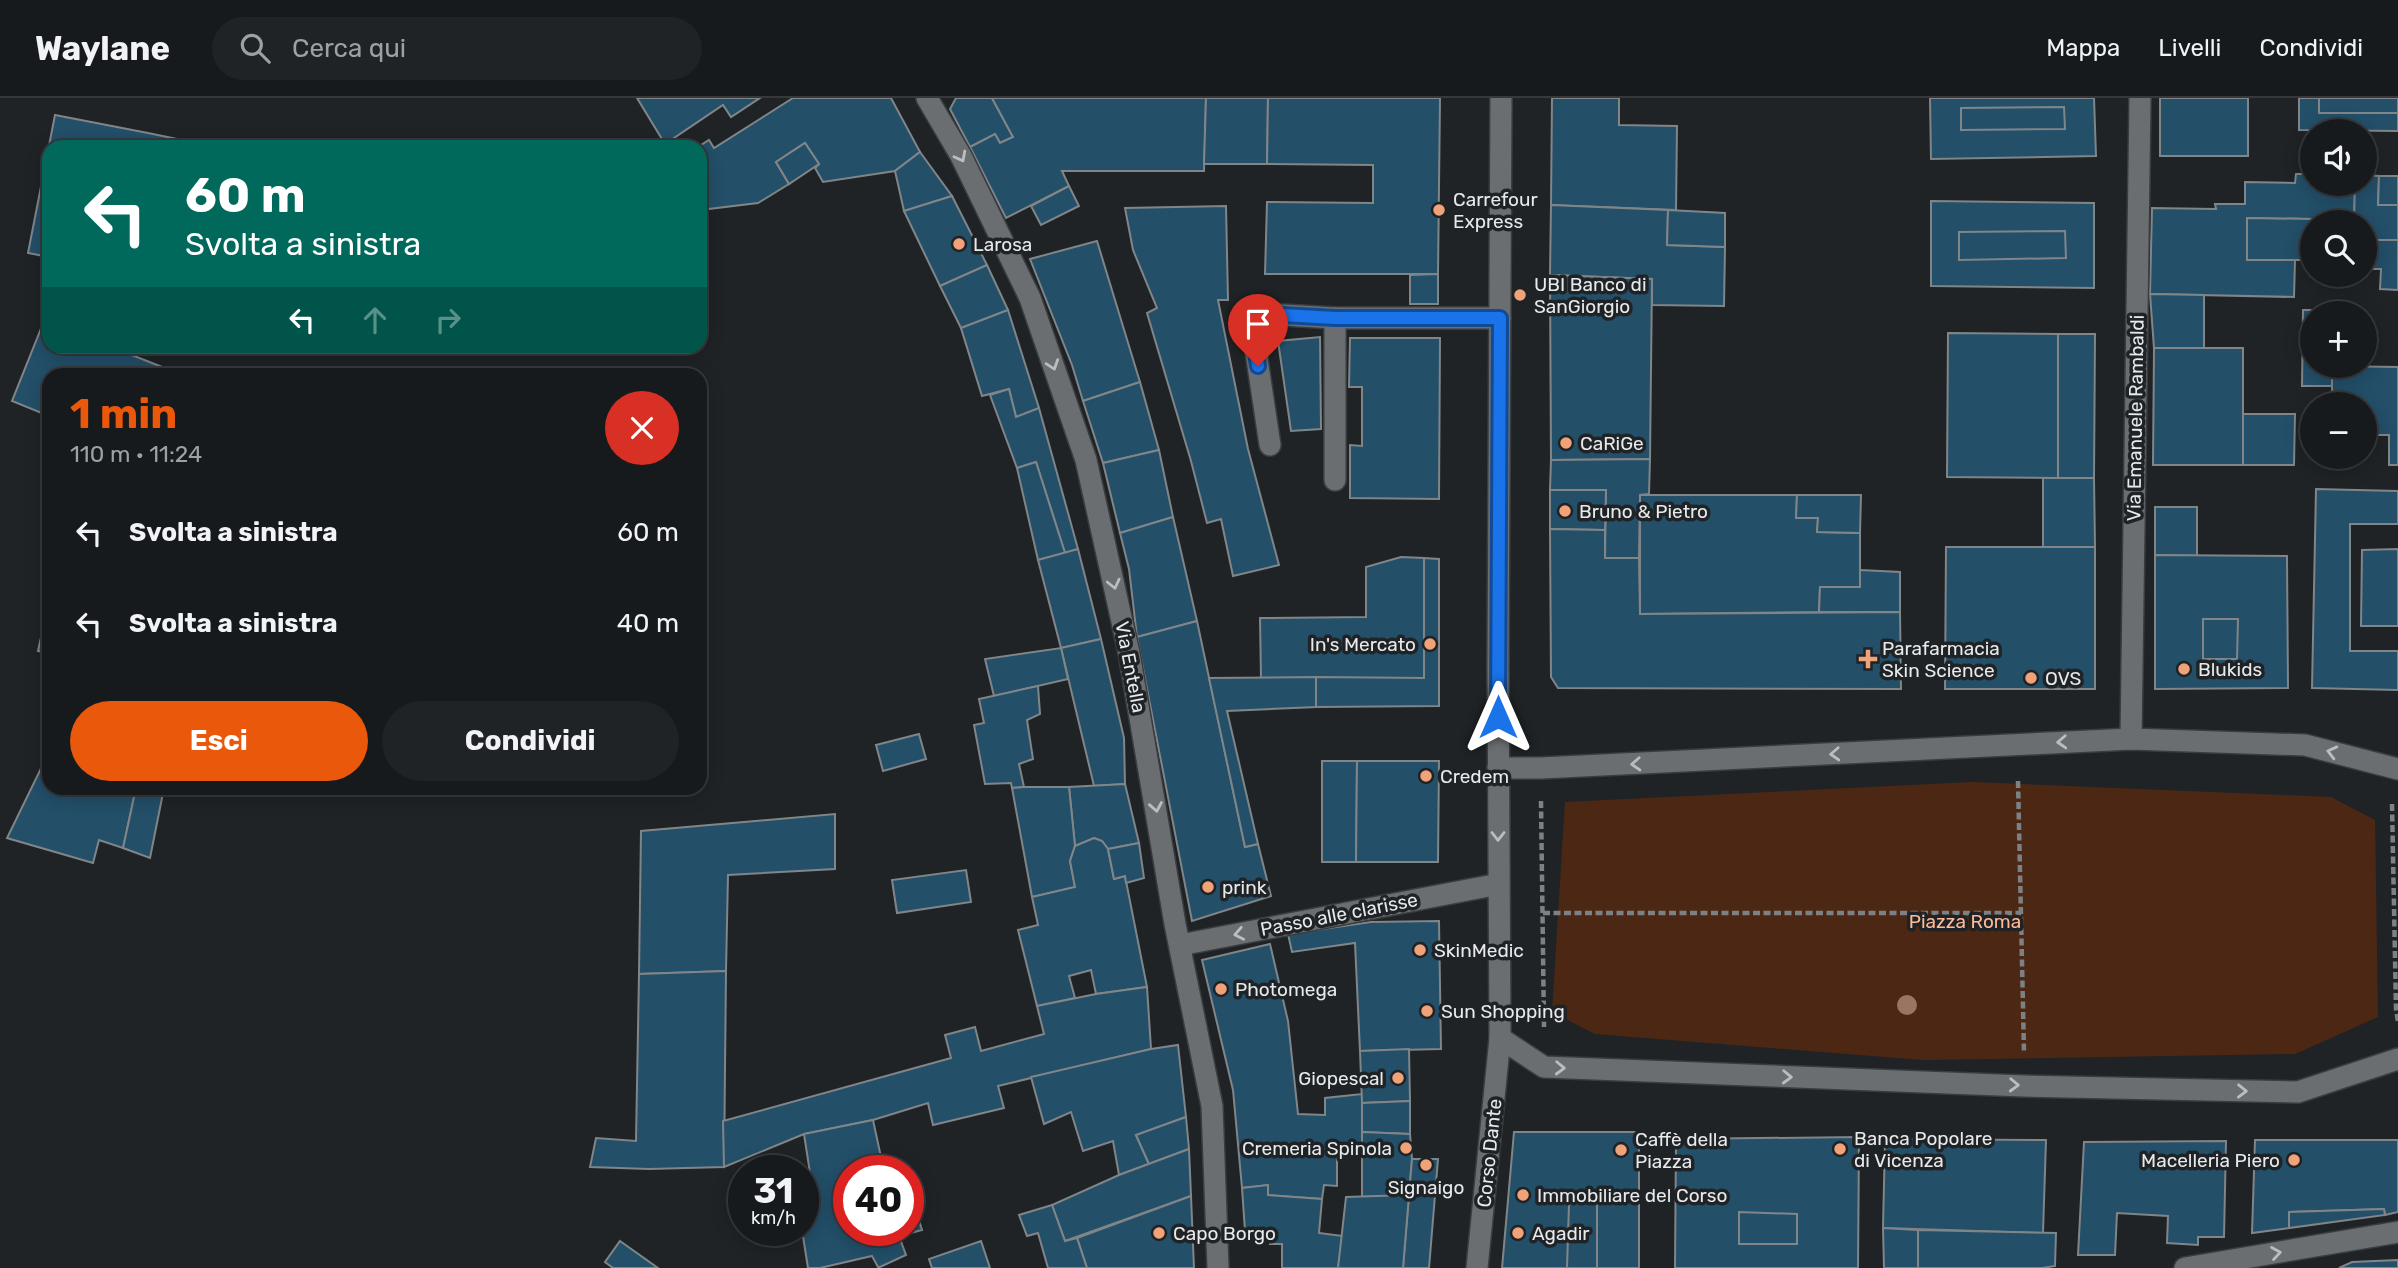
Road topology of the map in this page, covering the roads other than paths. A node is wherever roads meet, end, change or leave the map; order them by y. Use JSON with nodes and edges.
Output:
{"nodes":[{"id":1,"x":927,"y":98,"type":"edge"},
{"id":2,"x":1501,"y":98,"type":"edge"},
{"id":3,"x":2140,"y":98,"type":"edge"},
{"id":4,"x":1335,"y":318,"type":"junction"},
{"id":5,"x":1500,"y":318,"type":"junction"},
{"id":6,"x":1270,"y":445,"type":"dead end"},
{"id":7,"x":1335,"y":480,"type":"dead end"},
{"id":8,"x":2131,"y":739,"type":"junction"},
{"id":9,"x":1498,"y":768,"type":"junction"},
{"id":10,"x":2398,"y":769,"type":"edge"},
{"id":11,"x":1499,"y":884,"type":"junction"},
{"id":12,"x":1180,"y":945,"type":"junction"},
{"id":13,"x":1500,"y":1038,"type":"junction"},
{"id":14,"x":2398,"y":1059,"type":"edge"},
{"id":15,"x":2398,"y":1232,"type":"edge"},
{"id":16,"x":1218,"y":1268,"type":"edge"},
{"id":17,"x":1477,"y":1268,"type":"edge"},
{"id":18,"x":2185,"y":1268,"type":"edge"}],
"edges":[{"from":1,"to":12,"type":"street","name":"Via Entella","one_way":true},
{"from":2,"to":5,"type":"street"},
{"from":3,"to":8,"type":"street","name":"Via Emanuele Rambaldi"},
{"from":4,"to":5,"type":"street"},
{"from":4,"to":6,"type":"street"},
{"from":4,"to":7,"type":"street"},
{"from":5,"to":9,"type":"street"},
{"from":8,"to":9,"type":"street","one_way":true},
{"from":10,"to":8,"type":"street","one_way":true},
{"from":9,"to":11,"type":"street","one_way":true},
{"from":11,"to":12,"type":"street","name":"Passo alle clarisse","one_way":true},
{"from":11,"to":13,"type":"street"},
{"from":12,"to":16,"type":"street","name":"Via Entella"},
{"from":13,"to":14,"type":"street","one_way":true},
{"from":13,"to":17,"type":"street","name":"Corso Dante"},
{"from":18,"to":15,"type":"street","one_way":true}]}
